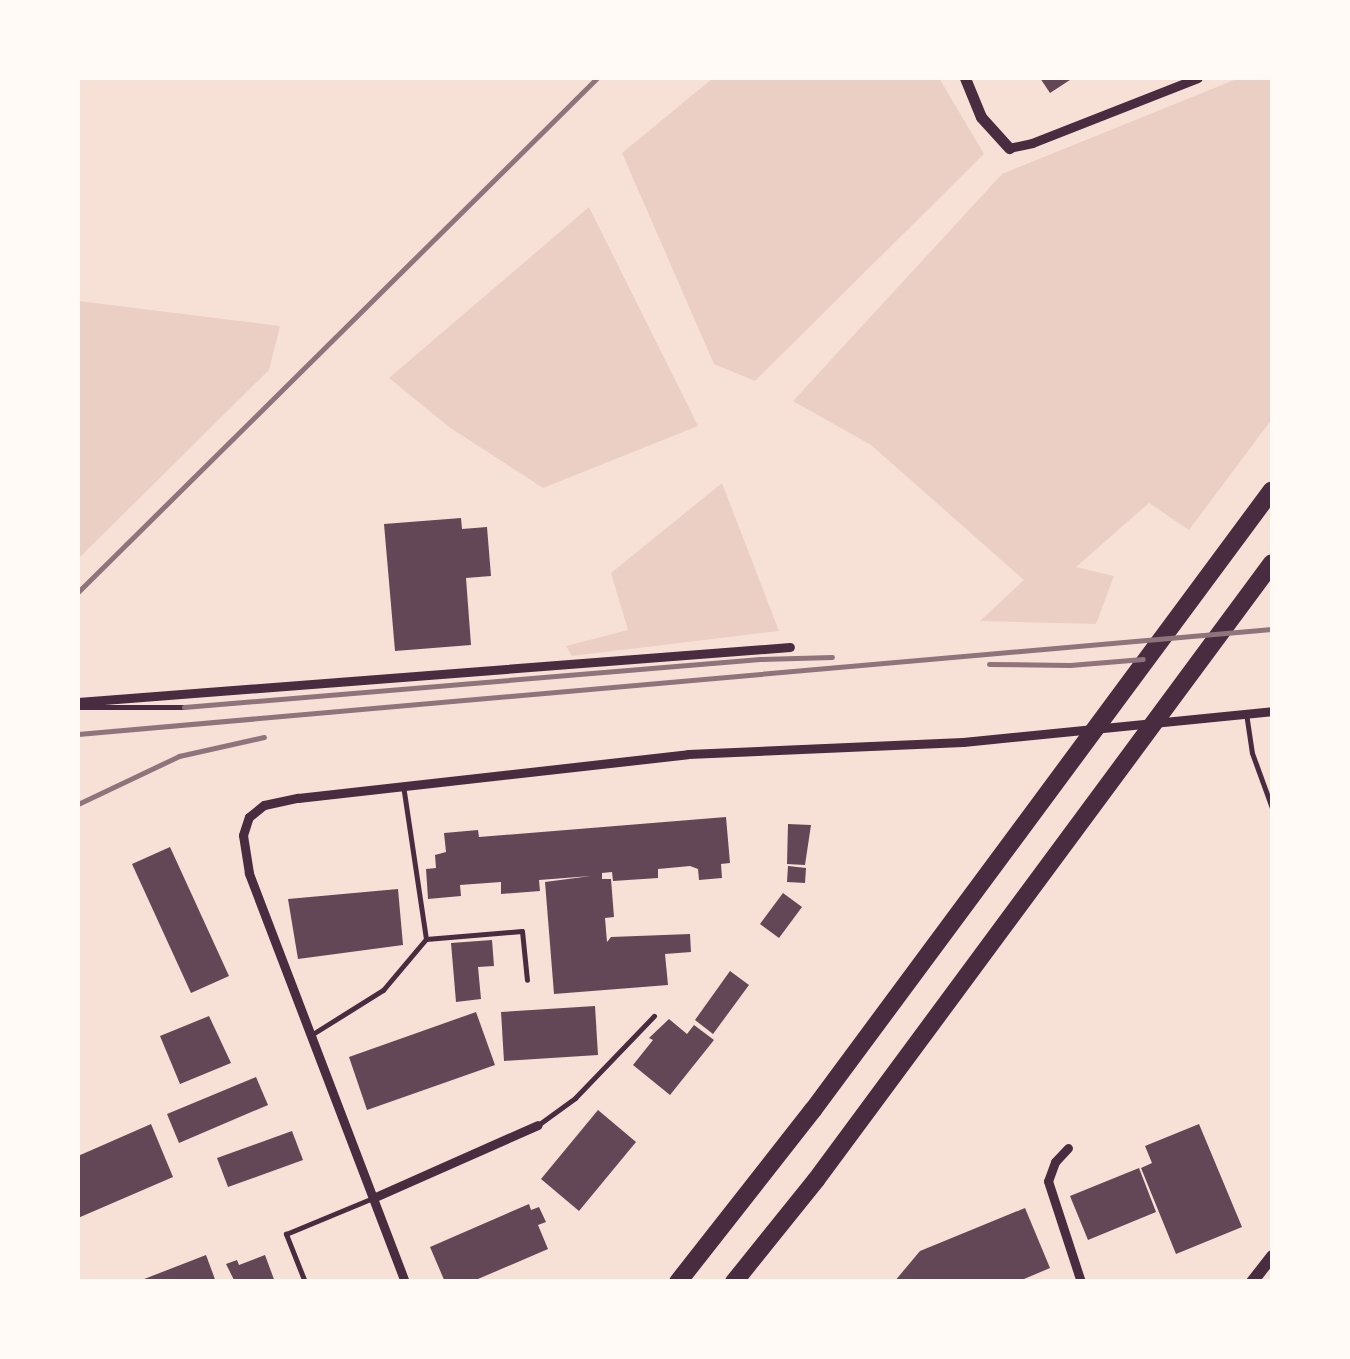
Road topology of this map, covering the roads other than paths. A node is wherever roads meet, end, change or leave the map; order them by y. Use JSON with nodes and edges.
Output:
{"nodes":[{"id":1,"x":964,"y":78,"type":"edge"},
{"id":2,"x":1198,"y":78,"type":"edge"},
{"id":3,"x":1009,"y":148,"type":"joint"},
{"id":4,"x":1272,"y":490,"type":"edge"},
{"id":5,"x":1272,"y":563,"type":"edge"},
{"id":6,"x":790,"y":647,"type":"dead end"},
{"id":7,"x":78,"y":705,"type":"edge"},
{"id":8,"x":184,"y":707,"type":"dead end"},
{"id":9,"x":1272,"y":711,"type":"edge"},
{"id":10,"x":1246,"y":713,"type":"junction"},
{"id":11,"x":402,"y":786,"type":"junction"},
{"id":12,"x":1272,"y":808,"type":"edge"},
{"id":13,"x":426,"y":939,"type":"junction"},
{"id":14,"x":527,"y":980,"type":"dead end"},
{"id":15,"x":654,"y":1016,"type":"dead end"},
{"id":16,"x":311,"y":1035,"type":"junction"},
{"id":17,"x":538,"y":1125,"type":"joint"},
{"id":18,"x":1068,"y":1148,"type":"dead end"},
{"id":19,"x":373,"y":1198,"type":"junction"},
{"id":20,"x":1272,"y":1256,"type":"edge"},
{"id":21,"x":305,"y":1282,"type":"edge"},
{"id":22,"x":405,"y":1282,"type":"edge"},
{"id":23,"x":678,"y":1282,"type":"edge"},
{"id":24,"x":734,"y":1282,"type":"edge"},
{"id":25,"x":1082,"y":1282,"type":"edge"},
{"id":26,"x":1252,"y":1282,"type":"edge"}],
"edges":[{"from":1,"to":3,"type":"street"},
{"from":2,"to":3,"type":"street"},
{"from":4,"to":23,"type":"highway"},
{"from":5,"to":24,"type":"highway"},
{"from":6,"to":7,"type":"street"},
{"from":7,"to":8,"type":"lane"},
{"from":9,"to":10,"type":"street"},
{"from":10,"to":11,"type":"street"},
{"from":10,"to":12,"type":"lane"},
{"from":11,"to":13,"type":"lane"},
{"from":11,"to":16,"type":"street"},
{"from":13,"to":14,"type":"lane"},
{"from":13,"to":16,"type":"lane"},
{"from":15,"to":17,"type":"lane"},
{"from":16,"to":19,"type":"street"},
{"from":17,"to":19,"type":"street"},
{"from":18,"to":25,"type":"street"},
{"from":19,"to":21,"type":"lane"},
{"from":19,"to":22,"type":"street"},
{"from":20,"to":26,"type":"main road"}]}
